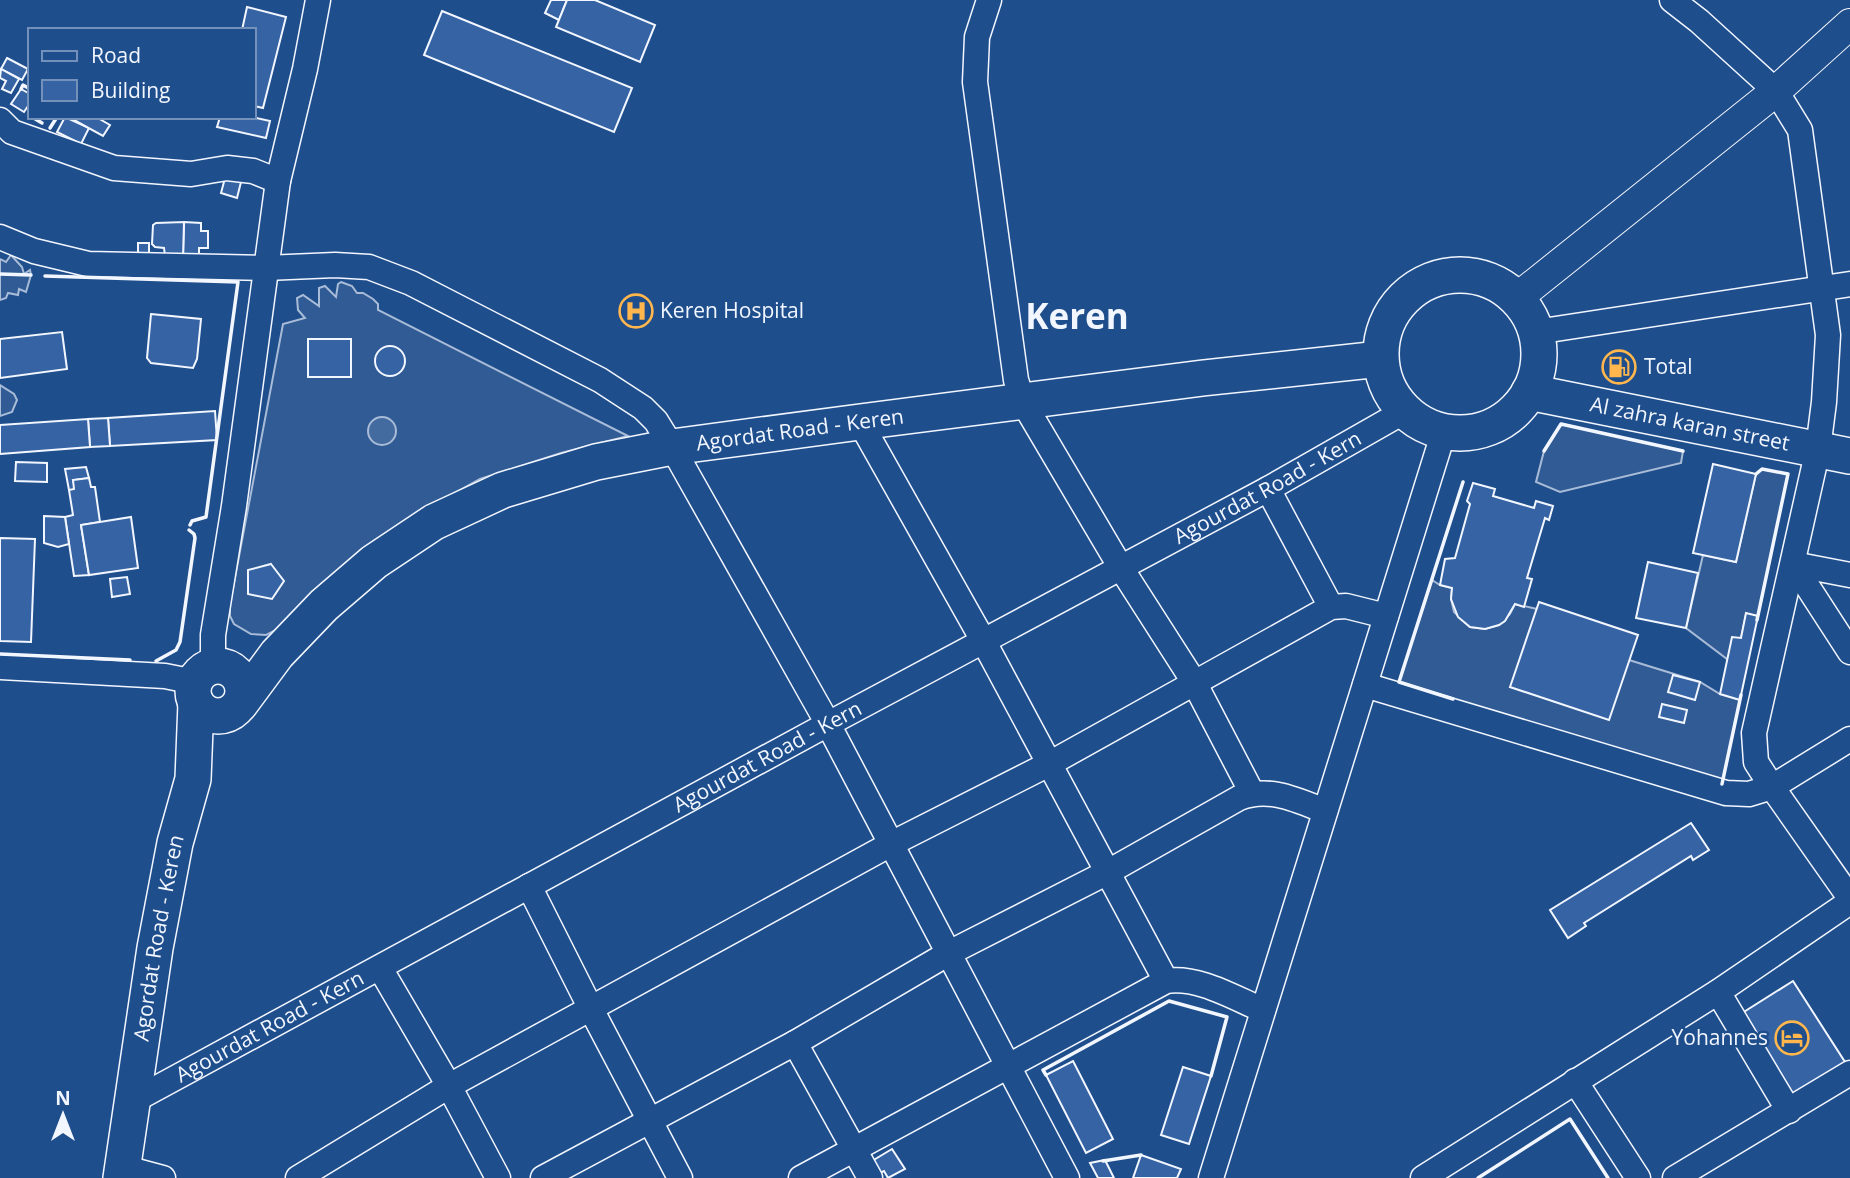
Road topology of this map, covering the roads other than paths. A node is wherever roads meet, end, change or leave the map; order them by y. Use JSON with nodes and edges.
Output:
{"nodes":[{"id":1,"x":318,"y":0,"type":"edge"},
{"id":2,"x":989,"y":0,"type":"edge"},
{"id":3,"x":1672,"y":0,"type":"edge"},
{"id":4,"x":1850,"y":24,"type":"edge"},
{"id":5,"x":1776,"y":91,"type":"junction"},
{"id":6,"x":0,"y":120,"type":"edge"},
{"id":7,"x":278,"y":181,"type":"junction"},
{"id":8,"x":0,"y":237,"type":"edge"},
{"id":9,"x":266,"y":268,"type":"junction"},
{"id":10,"x":1850,"y":284,"type":"edge"},
{"id":11,"x":1821,"y":287,"type":"junction"},
{"id":12,"x":1517,"y":298,"type":"junction"},
{"id":13,"x":1536,"y":332,"type":"junction"},
{"id":14,"x":1380,"y":359,"type":"junction"},
{"id":15,"x":1530,"y":392,"type":"junction"},
{"id":16,"x":1023,"y":402,"type":"junction"},
{"id":17,"x":1405,"y":411,"type":"junction"},
{"id":18,"x":860,"y":422,"type":"junction"},
{"id":19,"x":1444,"y":431,"type":"junction"},
{"id":20,"x":672,"y":447,"type":"junction"},
{"id":21,"x":1834,"y":452,"type":"edge"},
{"id":22,"x":1268,"y":489,"type":"junction"},
{"id":23,"x":1793,"y":564,"type":"junction"},
{"id":24,"x":1121,"y":568,"type":"junction"},
{"id":25,"x":1850,"y":575,"type":"edge"},
{"id":26,"x":1331,"y":607,"type":"junction"},
{"id":27,"x":1386,"y":616,"type":"junction"},
{"id":28,"x":984,"y":642,"type":"junction"},
{"id":29,"x":1850,"y":652,"type":"edge"},
{"id":30,"x":276,"y":654,"type":"junction"},
{"id":31,"x":0,"y":667,"type":"edge"},
{"id":32,"x":206,"y":681,"type":"junction"},
{"id":33,"x":1194,"y":682,"type":"junction"},
{"id":34,"x":1365,"y":685,"type":"junction"},
{"id":35,"x":238,"y":706,"type":"junction"},
{"id":36,"x":828,"y":724,"type":"junction"},
{"id":37,"x":1850,"y":739,"type":"edge"},
{"id":38,"x":1049,"y":764,"type":"junction"},
{"id":39,"x":192,"y":779,"type":"junction"},
{"id":40,"x":1772,"y":787,"type":"junction"},
{"id":41,"x":1252,"y":793,"type":"junction"},
{"id":42,"x":1325,"y":811,"type":"junction"},
{"id":43,"x":891,"y":844,"type":"junction"},
{"id":44,"x":1108,"y":872,"type":"junction"},
{"id":45,"x":529,"y":886,"type":"junction"},
{"id":46,"x":1850,"y":900,"type":"edge"},
{"id":47,"x":950,"y":953,"type":"junction"},
{"id":48,"x":380,"y":968,"type":"junction"},
{"id":49,"x":1166,"y":981,"type":"junction"},
{"id":50,"x":1718,"y":992,"type":"junction"},
{"id":51,"x":591,"y":1009,"type":"junction"},
{"id":52,"x":1263,"y":1010,"type":"junction"},
{"id":53,"x":795,"y":1043,"type":"junction"},
{"id":54,"x":1008,"y":1065,"type":"junction"},
{"id":55,"x":1850,"y":1073,"type":"edge"},
{"id":56,"x":1575,"y":1081,"type":"junction"},
{"id":57,"x":449,"y":1086,"type":"junction"},
{"id":58,"x":131,"y":1102,"type":"junction"},
{"id":59,"x":1789,"y":1111,"type":"junction"},
{"id":60,"x":650,"y":1121,"type":"junction"},
{"id":61,"x":853,"y":1149,"type":"junction"},
{"id":62,"x":121,"y":1172,"type":"edge"},
{"id":63,"x":163,"y":1178,"type":"edge"},
{"id":64,"x":298,"y":1178,"type":"edge"},
{"id":65,"x":498,"y":1178,"type":"edge"},
{"id":66,"x":543,"y":1178,"type":"edge"},
{"id":67,"x":680,"y":1178,"type":"edge"},
{"id":68,"x":800,"y":1178,"type":"edge"},
{"id":69,"x":870,"y":1178,"type":"edge"},
{"id":70,"x":1067,"y":1178,"type":"edge"},
{"id":71,"x":1211,"y":1178,"type":"edge"},
{"id":72,"x":1423,"y":1178,"type":"edge"},
{"id":73,"x":1639,"y":1178,"type":"edge"},
{"id":74,"x":1675,"y":1178,"type":"edge"}],
"edges":[{"from":1,"to":7,"type":"street"},
{"from":2,"to":16,"type":"street"},
{"from":3,"to":5,"type":"street"},
{"from":4,"to":5,"type":"main road"},
{"from":5,"to":11,"type":"street"},
{"from":5,"to":12,"type":"main road"},
{"from":6,"to":7,"type":"street"},
{"from":7,"to":9,"type":"street"},
{"from":8,"to":9,"type":"street"},
{"from":9,"to":20,"type":"street"},
{"from":9,"to":32,"type":"street"},
{"from":10,"to":11,"type":"street"},
{"from":11,"to":13,"type":"street"},
{"from":11,"to":21,"type":"street"},
{"from":12,"to":13,"type":"highway"},
{"from":12,"to":14,"type":"highway"},
{"from":13,"to":15,"type":"highway"},
{"from":14,"to":16,"type":"highway","name":"Agordat Road - Keren"},
{"from":14,"to":17,"type":"highway"},
{"from":15,"to":19,"type":"highway"},
{"from":15,"to":21,"type":"highway","name":"Al zahra karan street"},
{"from":16,"to":18,"type":"highway","name":"Agordat Road - Keren"},
{"from":16,"to":24,"type":"street"},
{"from":17,"to":19,"type":"highway"},
{"from":17,"to":22,"type":"street","name":"Agourdat Road - Kern"},
{"from":18,"to":20,"type":"highway","name":"Agordat Road - Keren"},
{"from":18,"to":28,"type":"street"},
{"from":19,"to":27,"type":"street"},
{"from":20,"to":30,"type":"highway","name":"Agordat Road - Keren"},
{"from":20,"to":36,"type":"street"},
{"from":21,"to":23,"type":"street"},
{"from":22,"to":24,"type":"street","name":"Agourdat Road - Kern"},
{"from":22,"to":26,"type":"street"},
{"from":23,"to":25,"type":"street"},
{"from":23,"to":29,"type":"street"},
{"from":23,"to":40,"type":"street"},
{"from":24,"to":28,"type":"street","name":"Agourdat Road - Kern"},
{"from":24,"to":33,"type":"street"},
{"from":26,"to":27,"type":"street"},
{"from":26,"to":33,"type":"street"},
{"from":27,"to":34,"type":"street"},
{"from":28,"to":36,"type":"street","name":"Agourdat Road - Kern"},
{"from":28,"to":38,"type":"street"},
{"from":30,"to":32,"type":"highway"},
{"from":30,"to":35,"type":"highway","name":"Agordat Road - Keren"},
{"from":31,"to":32,"type":"street"},
{"from":32,"to":35,"type":"highway"},
{"from":32,"to":39,"type":"highway"},
{"from":33,"to":38,"type":"street"},
{"from":33,"to":41,"type":"street"},
{"from":34,"to":40,"type":"street"},
{"from":34,"to":42,"type":"street"},
{"from":35,"to":39,"type":"highway","name":"Agordat Road - Keren"},
{"from":36,"to":43,"type":"street"},
{"from":36,"to":45,"type":"street","name":"Agourdat Road - Kern"},
{"from":37,"to":40,"type":"street"},
{"from":38,"to":43,"type":"street"},
{"from":38,"to":44,"type":"street"},
{"from":39,"to":58,"type":"highway","name":"Agordat Road - Keren"},
{"from":40,"to":46,"type":"street"},
{"from":41,"to":42,"type":"street"},
{"from":41,"to":44,"type":"street"},
{"from":42,"to":52,"type":"street"},
{"from":43,"to":47,"type":"street"},
{"from":43,"to":51,"type":"street"},
{"from":44,"to":47,"type":"street"},
{"from":44,"to":49,"type":"street"},
{"from":45,"to":48,"type":"street","name":"Agourdat Road - Kern"},
{"from":45,"to":51,"type":"street"},
{"from":46,"to":50,"type":"street"},
{"from":47,"to":53,"type":"street"},
{"from":47,"to":54,"type":"street"},
{"from":48,"to":57,"type":"street"},
{"from":48,"to":58,"type":"street","name":"Agourdat Road - Kern"},
{"from":49,"to":52,"type":"street"},
{"from":49,"to":54,"type":"street"},
{"from":50,"to":56,"type":"street"},
{"from":50,"to":59,"type":"street"},
{"from":51,"to":57,"type":"street"},
{"from":51,"to":60,"type":"street"},
{"from":52,"to":71,"type":"street"},
{"from":53,"to":60,"type":"street"},
{"from":53,"to":61,"type":"street"},
{"from":54,"to":61,"type":"street"},
{"from":54,"to":70,"type":"street"},
{"from":55,"to":59,"type":"street"},
{"from":56,"to":72,"type":"street"},
{"from":56,"to":73,"type":"street"},
{"from":57,"to":64,"type":"street"},
{"from":57,"to":65,"type":"street"},
{"from":58,"to":62,"type":"highway","name":"Agordat Road - Keren"},
{"from":59,"to":74,"type":"street"},
{"from":60,"to":66,"type":"street"},
{"from":60,"to":67,"type":"street"},
{"from":61,"to":68,"type":"street"},
{"from":61,"to":69,"type":"street"},
{"from":62,"to":63,"type":"street"}]}
